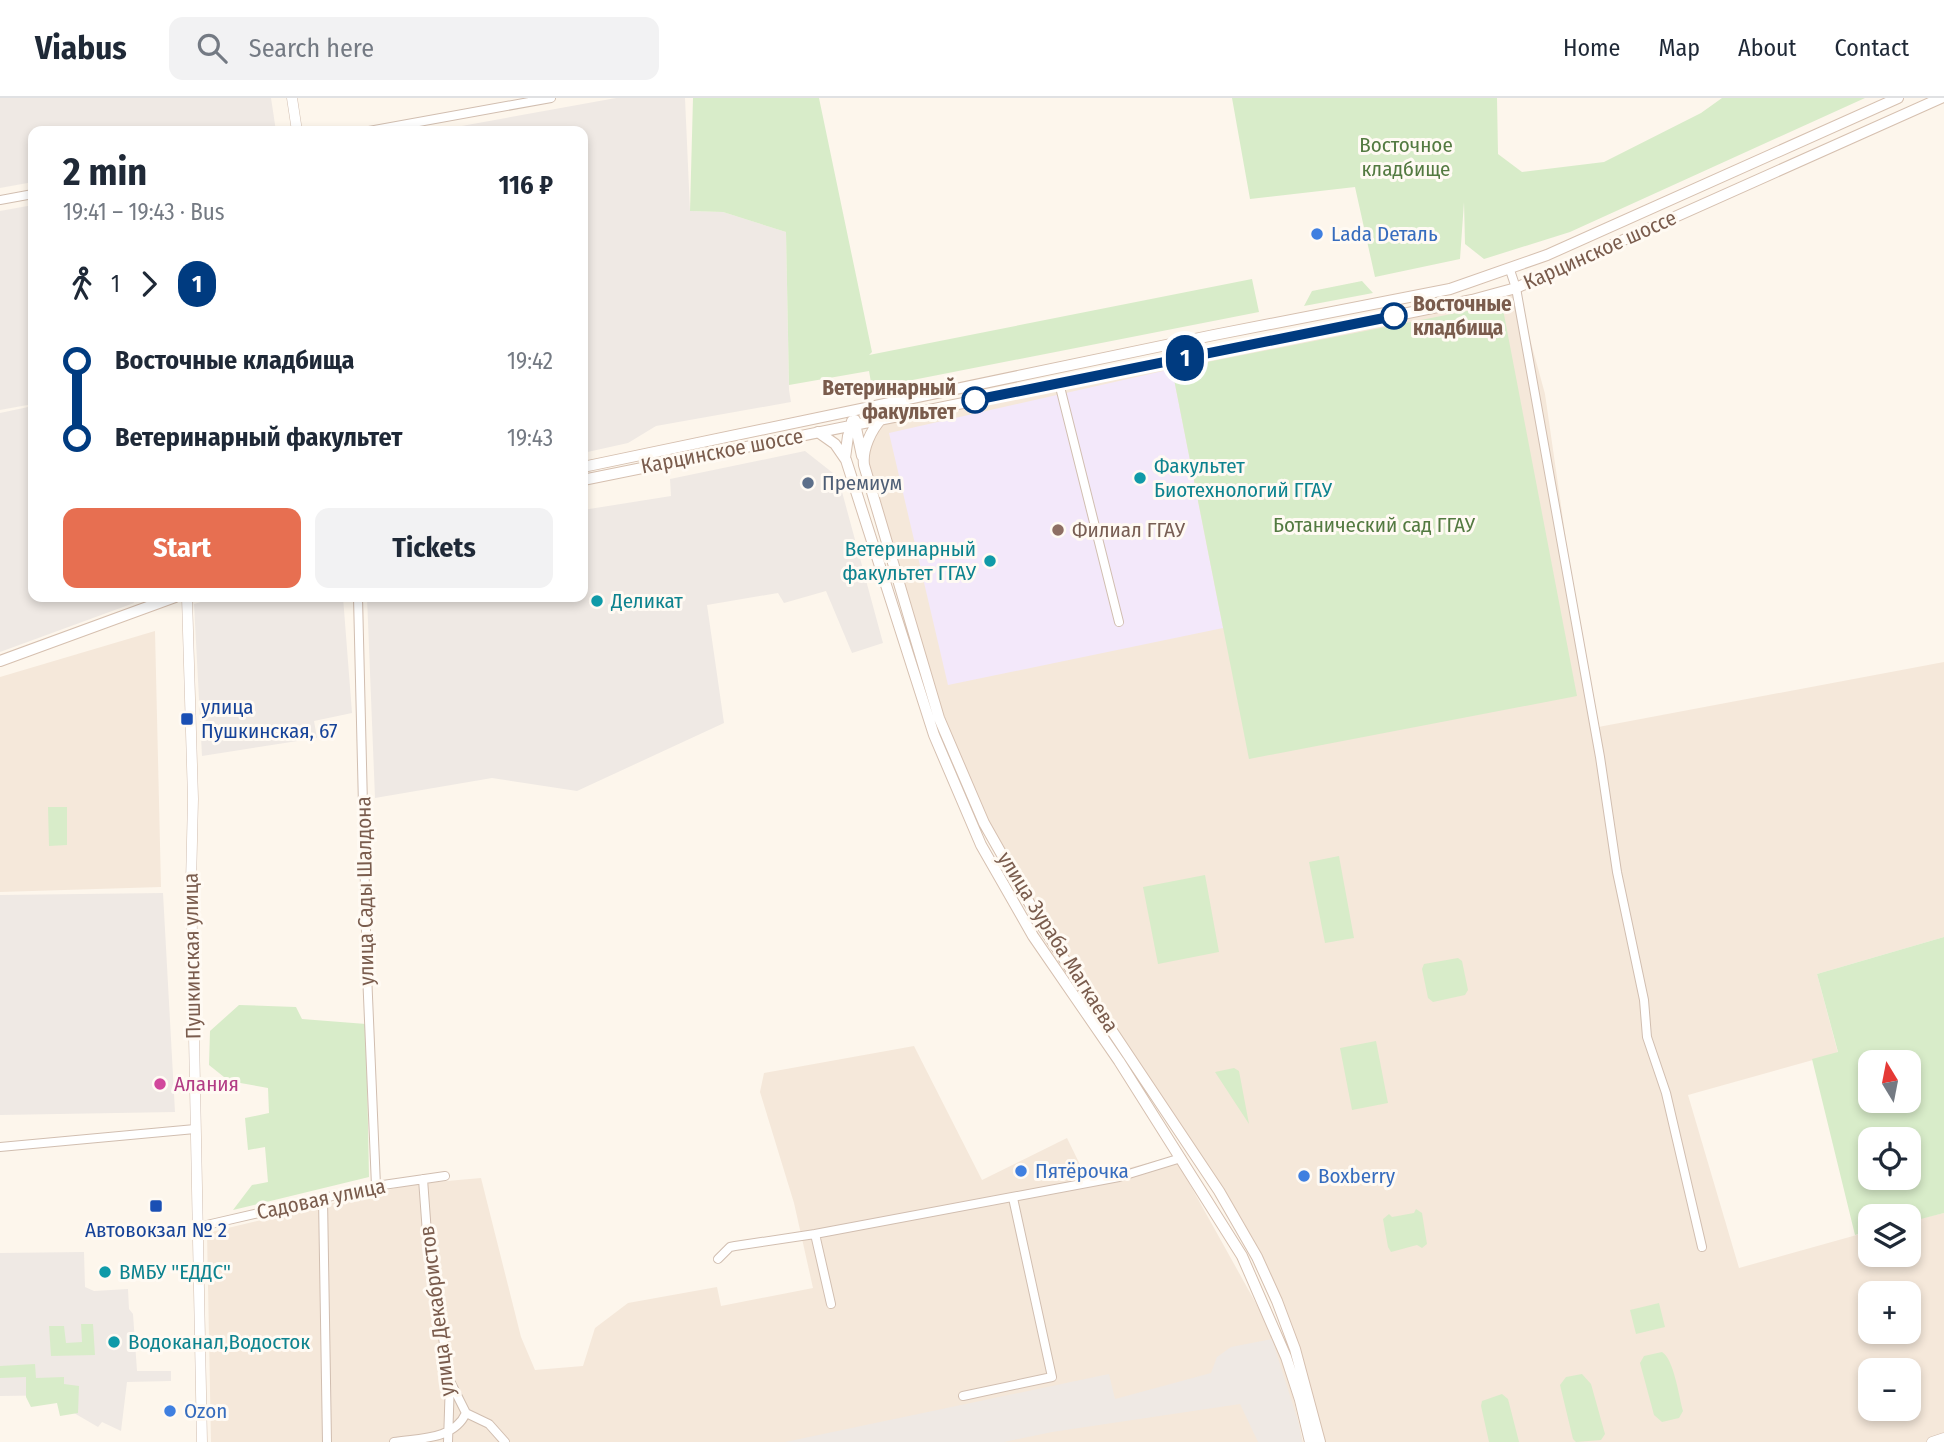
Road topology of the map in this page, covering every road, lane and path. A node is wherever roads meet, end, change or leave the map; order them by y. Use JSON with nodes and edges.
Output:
{"nodes":[{"id":1,"x":292,"y":98,"type":"edge"},
{"id":2,"x":551,"y":98,"type":"edge"},
{"id":3,"x":1898,"y":98,"type":"edge"},
{"id":4,"x":1941,"y":98,"type":"edge"},
{"id":5,"x":296,"y":126,"type":"edge"},
{"id":6,"x":397,"y":126,"type":"edge"},
{"id":7,"x":28,"y":195,"type":"edge"},
{"id":8,"x":0,"y":200,"type":"edge"},
{"id":9,"x":1510,"y":270,"type":"junction"},
{"id":10,"x":1516,"y":288,"type":"junction"},
{"id":11,"x":1059,"y":383,"type":"junction"},
{"id":12,"x":870,"y":407,"type":"junction"},
{"id":13,"x":835,"y":414,"type":"junction"},
{"id":14,"x":882,"y":418,"type":"junction"},
{"id":15,"x":853,"y":424,"type":"junction"},
{"id":16,"x":818,"y":432,"type":"junction"},
{"id":17,"x":863,"y":458,"type":"junction"},
{"id":18,"x":846,"y":460,"type":"junction"},
{"id":19,"x":588,"y":466,"type":"edge"},
{"id":20,"x":588,"y":479,"type":"edge"},
{"id":21,"x":161,"y":602,"type":"edge"},
{"id":22,"x":187,"y":602,"type":"edge"},
{"id":23,"x":358,"y":602,"type":"edge"},
{"id":24,"x":1119,"y":622,"type":"dead end"},
{"id":25,"x":0,"y":661,"type":"edge"},
{"id":26,"x":1044,"y":929,"type":"junction"},
{"id":27,"x":1033,"y":936,"type":"junction"},
{"id":28,"x":195,"y":1129,"type":"junction"},
{"id":29,"x":0,"y":1147,"type":"edge"},
{"id":30,"x":1181,"y":1158,"type":"junction"},
{"id":31,"x":445,"y":1176,"type":"dead end"},
{"id":32,"x":424,"y":1179,"type":"junction"},
{"id":33,"x":376,"y":1186,"type":"junction"},
{"id":34,"x":323,"y":1198,"type":"junction"},
{"id":35,"x":1013,"y":1198,"type":"junction"},
{"id":36,"x":198,"y":1227,"type":"junction"},
{"id":37,"x":815,"y":1234,"type":"junction"},
{"id":38,"x":1702,"y":1247,"type":"dead end"},
{"id":39,"x":718,"y":1259,"type":"dead end"},
{"id":40,"x":831,"y":1304,"type":"dead end"},
{"id":41,"x":450,"y":1380,"type":"junction"},
{"id":42,"x":962,"y":1396,"type":"dead end"},
{"id":43,"x":466,"y":1413,"type":"junction"},
{"id":44,"x":448,"y":1438,"type":"edge"},
{"id":45,"x":1944,"y":1438,"type":"edge"},
{"id":46,"x":202,"y":1442,"type":"edge"},
{"id":47,"x":327,"y":1442,"type":"edge"},
{"id":48,"x":394,"y":1442,"type":"edge"},
{"id":49,"x":505,"y":1442,"type":"edge"},
{"id":50,"x":1310,"y":1442,"type":"edge"},
{"id":51,"x":1320,"y":1442,"type":"edge"},
{"id":52,"x":1932,"y":1442,"type":"edge"}],
"edges":[{"from":1,"to":5,"type":"street"},
{"from":2,"to":6,"type":"street"},
{"from":3,"to":9,"type":"main road","name":"Карцинское шоссе"},
{"from":4,"to":10,"type":"main road","name":"Карцинское шоссе"},
{"from":7,"to":8,"type":"street"},
{"from":9,"to":10,"type":"street"},
{"from":9,"to":12,"type":"main road","name":"Карцинское шоссе"},
{"from":10,"to":11,"type":"main road","name":"Карцинское шоссе"},
{"from":10,"to":38,"type":"street"},
{"from":11,"to":14,"type":"main road","name":"Карцинское шоссе"},
{"from":11,"to":24,"type":"street"},
{"from":12,"to":13,"type":"main road","name":"Карцинское шоссе"},
{"from":12,"to":15,"type":"main road"},
{"from":13,"to":15,"type":"main road"},
{"from":13,"to":19,"type":"main road","name":"Карцинское шоссе"},
{"from":14,"to":15,"type":"main road","name":"Карцинское шоссе"},
{"from":14,"to":17,"type":"main road"},
{"from":15,"to":16,"type":"main road","name":"Карцинское шоссе"},
{"from":15,"to":17,"type":"main road","name":"улица Зураба Магкаева"},
{"from":15,"to":18,"type":"main road"},
{"from":16,"to":18,"type":"main road","name":"улица Зураба Магкаева"},
{"from":16,"to":20,"type":"main road","name":"Карцинское шоссе"},
{"from":17,"to":26,"type":"main road","name":"улица Зураба Магкаева"},
{"from":18,"to":27,"type":"main road","name":"улица Зураба Магкаева"},
{"from":21,"to":25,"type":"main road"},
{"from":22,"to":28,"type":"street","name":"Пушкинская улица"},
{"from":23,"to":33,"type":"street","name":"улица Сады Шалдона"},
{"from":26,"to":27,"type":"street"},
{"from":26,"to":51,"type":"main road","name":"улица Зураба Магкаева"},
{"from":27,"to":30,"type":"main road","name":"улица Зураба Магкаева"},
{"from":28,"to":29,"type":"street"},
{"from":28,"to":36,"type":"street","name":"Пушкинская улица"},
{"from":30,"to":35,"type":"street"},
{"from":30,"to":50,"type":"main road","name":"улица Зураба Магкаева"},
{"from":31,"to":32,"type":"street","name":"Садовая улица"},
{"from":32,"to":33,"type":"street","name":"Садовая улица"},
{"from":32,"to":41,"type":"street","name":"улица Декабристов"},
{"from":33,"to":34,"type":"street","name":"Садовая улица"},
{"from":34,"to":36,"type":"street","name":"Садовая улица"},
{"from":34,"to":47,"type":"street"},
{"from":35,"to":37,"type":"street"},
{"from":35,"to":42,"type":"street"},
{"from":36,"to":46,"type":"street","name":"Пушкинская улица"},
{"from":37,"to":39,"type":"street"},
{"from":37,"to":40,"type":"street"},
{"from":41,"to":43,"type":"street"},
{"from":41,"to":44,"type":"street","name":"улица Декабристов"},
{"from":43,"to":44,"type":"street"},
{"from":43,"to":49,"type":"street"},
{"from":44,"to":48,"type":"street"},
{"from":45,"to":52,"type":"street"}]}
